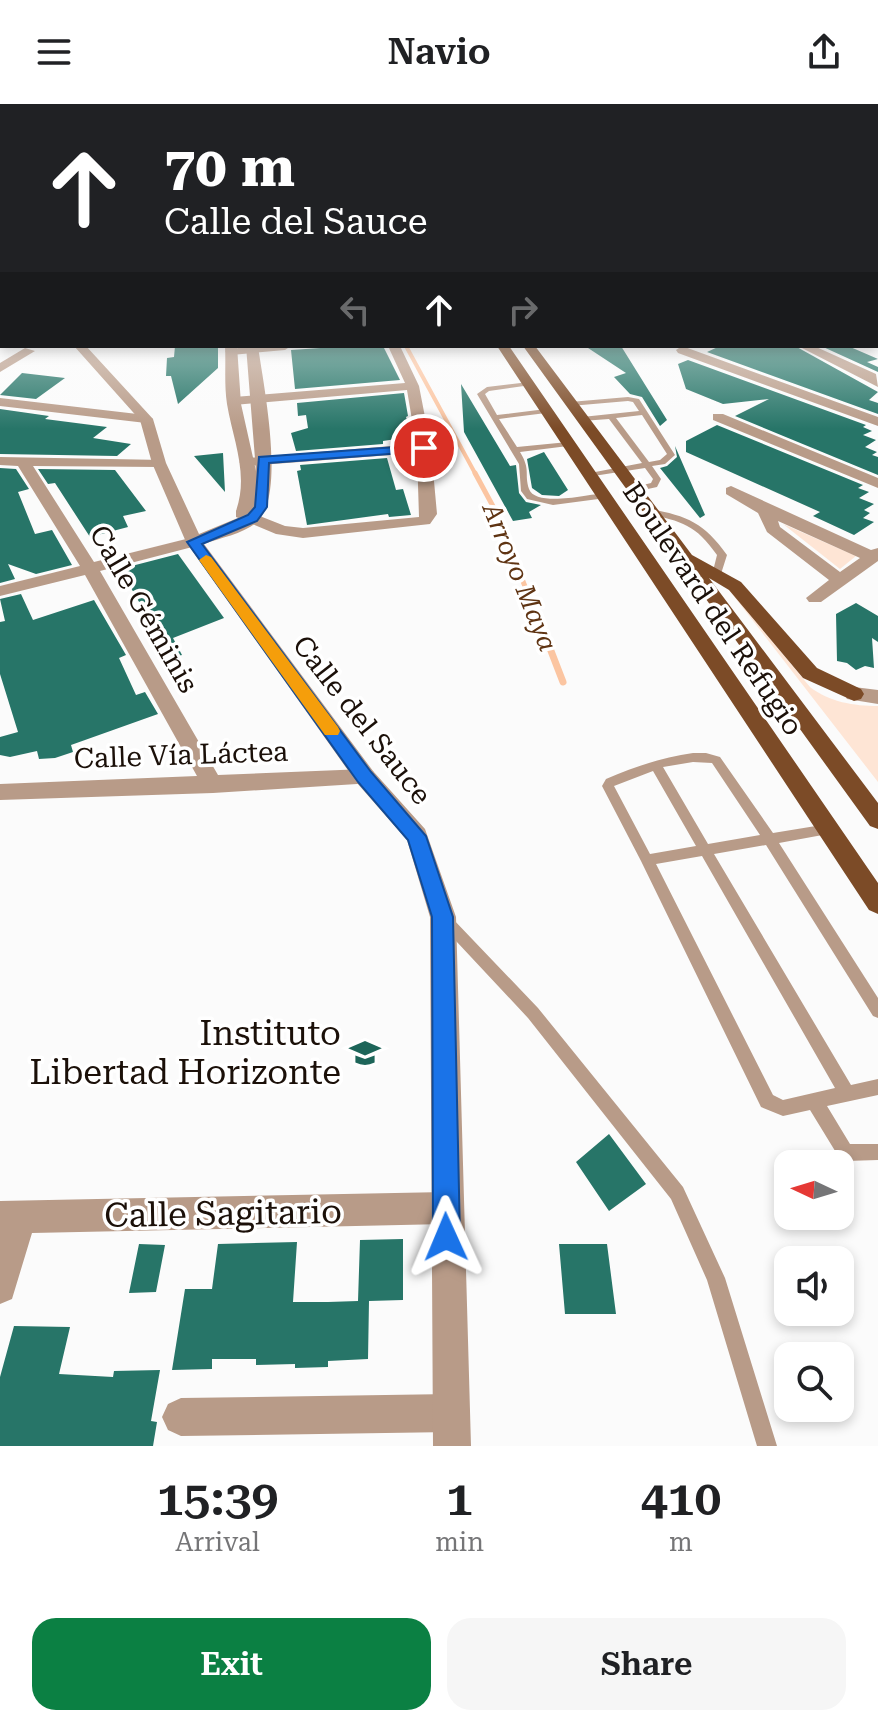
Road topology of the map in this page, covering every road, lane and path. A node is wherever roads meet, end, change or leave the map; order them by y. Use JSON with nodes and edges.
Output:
{"nodes":[{"id":1,"x":82,"y":348,"type":"edge"},
{"id":2,"x":231,"y":348,"type":"edge"},
{"id":3,"x":252,"y":348,"type":"edge"},
{"id":4,"x":395,"y":348,"type":"edge"},
{"id":5,"x":504,"y":348,"type":"edge"},
{"id":6,"x":530,"y":348,"type":"edge"},
{"id":7,"x":808,"y":348,"type":"edge"},
{"id":8,"x":682,"y":350,"type":"dead end"},
{"id":9,"x":0,"y":351,"type":"edge"},
{"id":10,"x":0,"y":368,"type":"edge"},
{"id":11,"x":878,"y":383,"type":"edge"},
{"id":12,"x":529,"y":384,"type":"junction"},
{"id":13,"x":413,"y":386,"type":"junction"},
{"id":14,"x":259,"y":399,"type":"junction"},
{"id":15,"x":234,"y":401,"type":"junction"},
{"id":16,"x":0,"y":402,"type":"edge"},
{"id":17,"x":570,"y":404,"type":"junction"},
{"id":18,"x":546,"y":411,"type":"junction"},
{"id":19,"x":645,"y":413,"type":"junction"},
{"id":20,"x":611,"y":416,"type":"junction"},
{"id":21,"x":495,"y":417,"type":"junction"},
{"id":22,"x":718,"y":417,"type":"dead end"},
{"id":23,"x":146,"y":419,"type":"junction"},
{"id":24,"x":582,"y":419,"type":"junction"},
{"id":25,"x":878,"y":422,"type":"edge"},
{"id":26,"x":568,"y":444,"type":"junction"},
{"id":27,"x":424,"y":448,"type":"junction"},
{"id":28,"x":515,"y":450,"type":"junction"},
{"id":29,"x":263,"y":460,"type":"junction"},
{"id":30,"x":0,"y":461,"type":"edge"},
{"id":31,"x":246,"y":462,"type":"junction"},
{"id":32,"x":24,"y":463,"type":"junction"},
{"id":33,"x":159,"y":463,"type":"junction"},
{"id":34,"x":649,"y":465,"type":"junction"},
{"id":35,"x":620,"y":471,"type":"junction"},
{"id":36,"x":590,"y":475,"type":"junction"},
{"id":37,"x":878,"y":483,"type":"edge"},
{"id":38,"x":634,"y":490,"type":"junction"},
{"id":39,"x":731,"y":491,"type":"dead end"},
{"id":40,"x":603,"y":496,"type":"junction"},
{"id":41,"x":765,"y":510,"type":"junction"},
{"id":42,"x":650,"y":512,"type":"junction"},
{"id":43,"x":243,"y":519,"type":"junction"},
{"id":44,"x":194,"y":542,"type":"junction"},
{"id":45,"x":682,"y":554,"type":"junction"},
{"id":46,"x":876,"y":555,"type":"edge"},
{"id":47,"x":89,"y":567,"type":"junction"},
{"id":48,"x":717,"y":575,"type":"junction"},
{"id":49,"x":841,"y":581,"type":"junction"},
{"id":50,"x":0,"y":591,"type":"edge"},
{"id":51,"x":815,"y":598,"type":"dead end"},
{"id":52,"x":854,"y":694,"type":"joint"},
{"id":53,"x":878,"y":697,"type":"edge"},
{"id":54,"x":656,"y":766,"type":"junction"},
{"id":55,"x":365,"y":777,"type":"junction"},
{"id":56,"x":213,"y":785,"type":"junction"},
{"id":57,"x":0,"y":792,"type":"edge"},
{"id":58,"x":878,"y":820,"type":"edge"},
{"id":59,"x":828,"y":829,"type":"junction"},
{"id":60,"x":769,"y":838,"type":"junction"},
{"id":61,"x":704,"y":848,"type":"junction"},
{"id":62,"x":647,"y":860,"type":"junction"},
{"id":63,"x":878,"y":903,"type":"edge"},
{"id":64,"x":443,"y":917,"type":"junction"},
{"id":65,"x":878,"y":1011,"type":"edge"},
{"id":66,"x":878,"y":1087,"type":"edge"},
{"id":67,"x":847,"y":1094,"type":"junction"},
{"id":68,"x":814,"y":1101,"type":"junction"},
{"id":69,"x":878,"y":1152,"type":"edge"},
{"id":70,"x":446,"y":1208,"type":"junction"},
{"id":71,"x":10,"y":1217,"type":"edge"},
{"id":72,"x":0,"y":1287,"type":"edge"},
{"id":73,"x":181,"y":1417,"type":"dead end"},
{"id":74,"x":452,"y":1429,"type":"edge"},
{"id":75,"x":767,"y":1446,"type":"edge"}],
"edges":[{"from":1,"to":23,"type":"street","name":"Calle del Sauce"},
{"from":2,"to":15,"type":"street"},
{"from":3,"to":14,"type":"street"},
{"from":4,"to":13,"type":"street"},
{"from":5,"to":12,"type":"main road","name":"Boulevard del Refugio"},
{"from":6,"to":17,"type":"main road","name":"Boulevard del Refugio"},
{"from":7,"to":11,"type":"street"},
{"from":8,"to":25,"type":"street"},
{"from":9,"to":10,"type":"street"},
{"from":12,"to":18,"type":"main road","name":"Boulevard del Refugio"},
{"from":12,"to":21,"type":"lane"},
{"from":13,"to":14,"type":"street"},
{"from":13,"to":27,"type":"street"},
{"from":14,"to":15,"type":"street"},
{"from":14,"to":29,"type":"street"},
{"from":15,"to":31,"type":"street"},
{"from":16,"to":23,"type":"street"},
{"from":17,"to":19,"type":"lane"},
{"from":17,"to":24,"type":"main road","name":"Boulevard del Refugio"},
{"from":18,"to":21,"type":"lane"},
{"from":18,"to":26,"type":"main road","name":"Boulevard del Refugio"},
{"from":19,"to":20,"type":"lane"},
{"from":19,"to":34,"type":"lane"},
{"from":20,"to":24,"type":"lane"},
{"from":20,"to":34,"type":"lane"},
{"from":21,"to":28,"type":"lane"},
{"from":22,"to":37,"type":"street"},
{"from":23,"to":33,"type":"street","name":"Calle del Sauce"},
{"from":24,"to":35,"type":"main road","name":"Boulevard del Refugio"},
{"from":26,"to":28,"type":"lane"},
{"from":26,"to":36,"type":"main road","name":"Boulevard del Refugio"},
{"from":27,"to":29,"type":"street"},
{"from":27,"to":43,"type":"street"},
{"from":28,"to":40,"type":"lane"},
{"from":29,"to":31,"type":"street"},
{"from":29,"to":43,"type":"street"},
{"from":30,"to":32,"type":"street"},
{"from":31,"to":43,"type":"street"},
{"from":32,"to":33,"type":"street"},
{"from":32,"to":47,"type":"street","name":"Calle Géminis"},
{"from":33,"to":44,"type":"street","name":"Calle del Sauce"},
{"from":34,"to":35,"type":"lane"},
{"from":34,"to":38,"type":"lane"},
{"from":35,"to":36,"type":"lane"},
{"from":35,"to":38,"type":"main road","name":"Boulevard del Refugio"},
{"from":36,"to":40,"type":"main road","name":"Boulevard del Refugio"},
{"from":38,"to":42,"type":"main road","name":"Boulevard del Refugio"},
{"from":39,"to":41,"type":"street"},
{"from":40,"to":59,"type":"main road","name":"Boulevard del Refugio"},
{"from":41,"to":46,"type":"street"},
{"from":41,"to":49,"type":"street"},
{"from":42,"to":45,"type":"main road","name":"Boulevard del Refugio"},
{"from":42,"to":48,"type":"lane"},
{"from":43,"to":44,"type":"street"},
{"from":44,"to":47,"type":"street"},
{"from":44,"to":55,"type":"street","name":"Calle del Sauce"},
{"from":45,"to":48,"type":"main road"},
{"from":45,"to":58,"type":"main road","name":"Boulevard del Refugio"},
{"from":46,"to":49,"type":"street"},
{"from":47,"to":50,"type":"street"},
{"from":47,"to":56,"type":"street","name":"Calle Géminis"},
{"from":48,"to":52,"type":"main road"},
{"from":49,"to":51,"type":"street"},
{"from":52,"to":53,"type":"street"},
{"from":54,"to":60,"type":"lane"},
{"from":54,"to":61,"type":"lane"},
{"from":54,"to":62,"type":"lane"},
{"from":55,"to":56,"type":"street","name":"Calle Vía Láctea"},
{"from":55,"to":64,"type":"street","name":"Calle del Sauce"},
{"from":56,"to":57,"type":"street","name":"Calle Vía Láctea"},
{"from":59,"to":60,"type":"lane"},
{"from":59,"to":63,"type":"main road","name":"Boulevard del Refugio"},
{"from":60,"to":61,"type":"lane"},
{"from":60,"to":65,"type":"lane"},
{"from":61,"to":62,"type":"lane"},
{"from":61,"to":67,"type":"lane"},
{"from":62,"to":68,"type":"lane"},
{"from":64,"to":70,"type":"street"},
{"from":64,"to":75,"type":"lane","name":"Calle del Sauce"},
{"from":66,"to":67,"type":"lane"},
{"from":67,"to":68,"type":"lane"},
{"from":68,"to":69,"type":"lane"},
{"from":70,"to":71,"type":"street","name":"Calle Sagitario"},
{"from":70,"to":74,"type":"street"},
{"from":71,"to":72,"type":"street"},
{"from":73,"to":74,"type":"street"}]}
